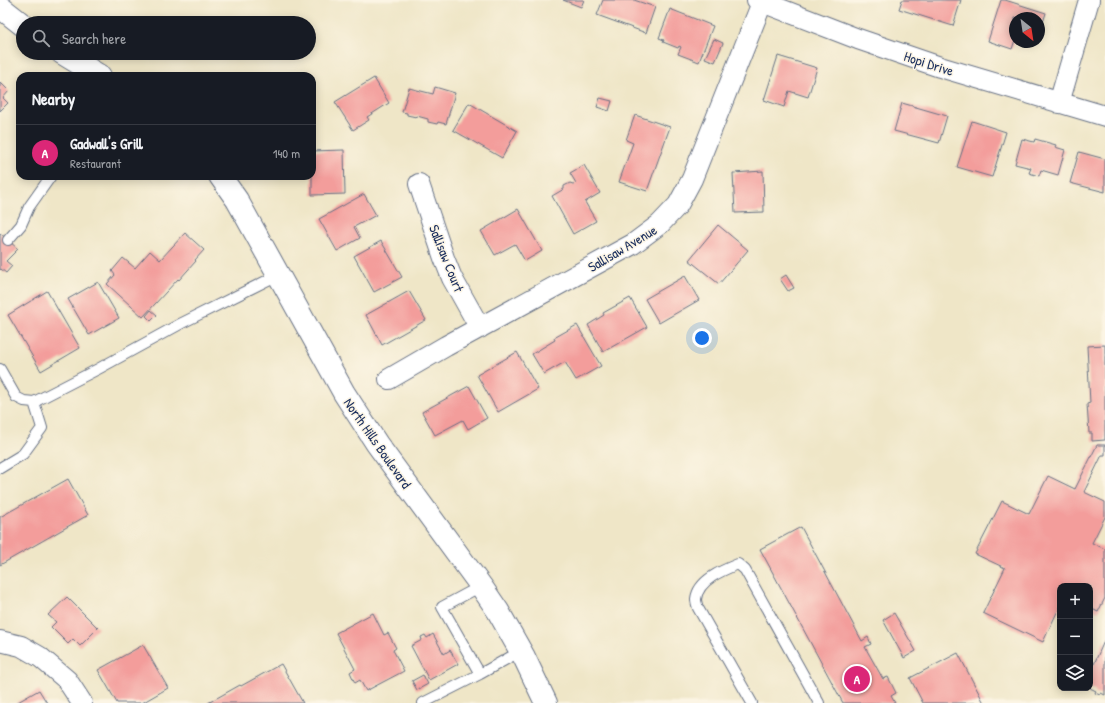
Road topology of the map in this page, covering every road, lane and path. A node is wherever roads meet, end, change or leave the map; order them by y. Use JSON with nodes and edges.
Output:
{"nodes":[{"id":1,"x":9,"y":0,"type":"edge"},
{"id":2,"x":1089,"y":0,"type":"edge"},
{"id":3,"x":761,"y":1,"type":"edge"},
{"id":4,"x":0,"y":6,"type":"edge"},
{"id":5,"x":16,"y":19,"type":"edge"},
{"id":6,"x":74,"y":60,"type":"edge"},
{"id":7,"x":93,"y":72,"type":"edge"},
{"id":8,"x":1059,"y":103,"type":"junction"},
{"id":9,"x":1105,"y":116,"type":"edge"},
{"id":10,"x":48,"y":180,"type":"edge"},
{"id":11,"x":223,"y":180,"type":"edge"},
{"id":12,"x":419,"y":184,"type":"dead end"},
{"id":13,"x":8,"y":240,"type":"dead end"},
{"id":14,"x":278,"y":275,"type":"junction"},
{"id":15,"x":480,"y":328,"type":"junction"},
{"id":16,"x":0,"y":369,"type":"edge"},
{"id":17,"x":389,"y":379,"type":"dead end"},
{"id":18,"x":34,"y":402,"type":"junction"},
{"id":19,"x":0,"y":468,"type":"edge"},
{"id":20,"x":481,"y":586,"type":"junction"},
{"id":21,"x":0,"y":641,"type":"edge"},
{"id":22,"x":521,"y":651,"type":"junction"},
{"id":23,"x":480,"y":674,"type":"junction"},
{"id":24,"x":82,"y":703,"type":"edge"},
{"id":25,"x":423,"y":703,"type":"edge"},
{"id":26,"x":546,"y":703,"type":"edge"},
{"id":27,"x":752,"y":703,"type":"edge"},
{"id":28,"x":819,"y":703,"type":"edge"}],
"edges":[{"from":1,"to":4,"type":"street"},
{"from":2,"to":8,"type":"street"},
{"from":3,"to":8,"type":"street","name":"Hopi Drive"},
{"from":3,"to":15,"type":"street","name":"Sallisaw Avenue"},
{"from":4,"to":5,"type":"street"},
{"from":6,"to":7,"type":"street"},
{"from":8,"to":9,"type":"street","name":"Hopi Drive"},
{"from":10,"to":13,"type":"lane"},
{"from":11,"to":14,"type":"street","name":"North Hills Boulevard"},
{"from":12,"to":15,"type":"street","name":"Sallisaw Court"},
{"from":14,"to":18,"type":"lane"},
{"from":14,"to":20,"type":"street","name":"North Hills Boulevard"},
{"from":15,"to":17,"type":"street","name":"Sallisaw Avenue"},
{"from":16,"to":18,"type":"lane"},
{"from":18,"to":19,"type":"lane"},
{"from":20,"to":22,"type":"street","name":"North Hills Boulevard"},
{"from":20,"to":23,"type":"lane"},
{"from":21,"to":24,"type":"street"},
{"from":22,"to":23,"type":"lane"},
{"from":22,"to":26,"type":"street","name":"North Hills Boulevard"},
{"from":23,"to":25,"type":"lane"},
{"from":27,"to":28,"type":"lane"}]}
